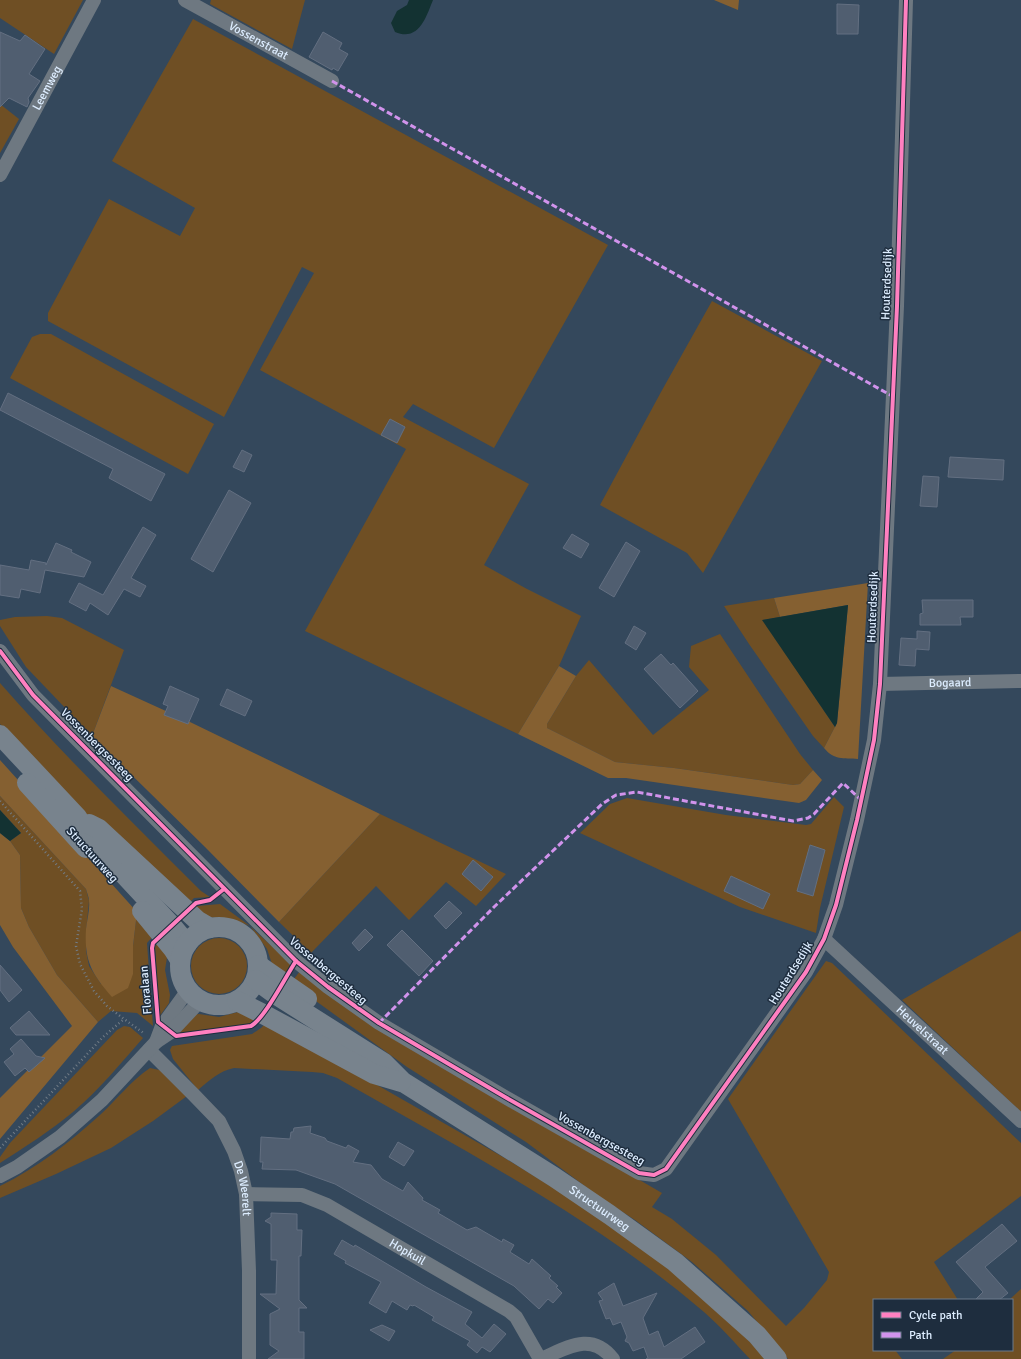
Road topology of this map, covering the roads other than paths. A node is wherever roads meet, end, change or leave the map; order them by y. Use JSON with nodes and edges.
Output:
{"nodes":[{"id":1,"x":94,"y":0,"type":"edge"},
{"id":2,"x":185,"y":0,"type":"edge"},
{"id":3,"x":906,"y":0,"type":"edge"},
{"id":4,"x":332,"y":82,"type":"dead end"},
{"id":5,"x":0,"y":175,"type":"edge"},
{"id":6,"x":0,"y":651,"type":"edge"},
{"id":7,"x":1021,"y":680,"type":"edge"},
{"id":8,"x":880,"y":684,"type":"junction"},
{"id":9,"x":0,"y":734,"type":"edge"},
{"id":10,"x":0,"y":753,"type":"edge"},
{"id":11,"x":77,"y":817,"type":"junction"},
{"id":12,"x":210,"y":928,"type":"junction"},
{"id":13,"x":824,"y":939,"type":"junction"},
{"id":14,"x":183,"y":952,"type":"junction"},
{"id":15,"x":257,"y":972,"type":"junction"},
{"id":16,"x":194,"y":995,"type":"junction"},
{"id":17,"x":237,"y":1001,"type":"junction"},
{"id":18,"x":153,"y":1046,"type":"junction"},
{"id":19,"x":403,"y":1082,"type":"junction"},
{"id":20,"x":1021,"y":1121,"type":"edge"},
{"id":21,"x":672,"y":1162,"type":"joint"},
{"id":22,"x":0,"y":1176,"type":"edge"},
{"id":23,"x":246,"y":1194,"type":"junction"},
{"id":24,"x":249,"y":1359,"type":"edge"},
{"id":25,"x":541,"y":1359,"type":"edge"},
{"id":26,"x":613,"y":1359,"type":"edge"},
{"id":27,"x":777,"y":1359,"type":"edge"}],
"edges":[{"from":1,"to":5,"type":"street","name":"Leemweg"},
{"from":2,"to":4,"type":"street","name":"Vossenstraat"},
{"from":3,"to":8,"type":"street","name":"Houterdsedijk"},
{"from":6,"to":21,"type":"street","name":"Vossenbergsesteeg"},
{"from":7,"to":8,"type":"street","name":"Bogaard"},
{"from":8,"to":13,"type":"street","name":"Houterdsedijk"},
{"from":9,"to":11,"type":"main road","name":"Structuurweg"},
{"from":10,"to":14,"type":"main road","name":"Structuurweg"},
{"from":11,"to":12,"type":"main road","name":"Structuurweg"},
{"from":11,"to":14,"type":"main road","name":"Structuurweg"},
{"from":12,"to":14,"type":"main road"},
{"from":12,"to":15,"type":"main road"},
{"from":13,"to":20,"type":"street","name":"Heuvelstraat"},
{"from":13,"to":21,"type":"street","name":"Houterdsedijk"},
{"from":14,"to":16,"type":"main road"},
{"from":15,"to":17,"type":"main road"},
{"from":15,"to":19,"type":"main road","name":"Structuurweg"},
{"from":16,"to":17,"type":"main road"},
{"from":16,"to":18,"type":"street","name":"Floralaan"},
{"from":17,"to":19,"type":"main road","name":"Structuurweg"},
{"from":18,"to":22,"type":"street","name":"Floralaan"},
{"from":18,"to":23,"type":"street","name":"De Weerelt"},
{"from":19,"to":27,"type":"main road","name":"Structuurweg"},
{"from":23,"to":24,"type":"street","name":"De Weerelt"},
{"from":23,"to":25,"type":"street","name":"Hopkuil"},
{"from":25,"to":26,"type":"street"}]}
